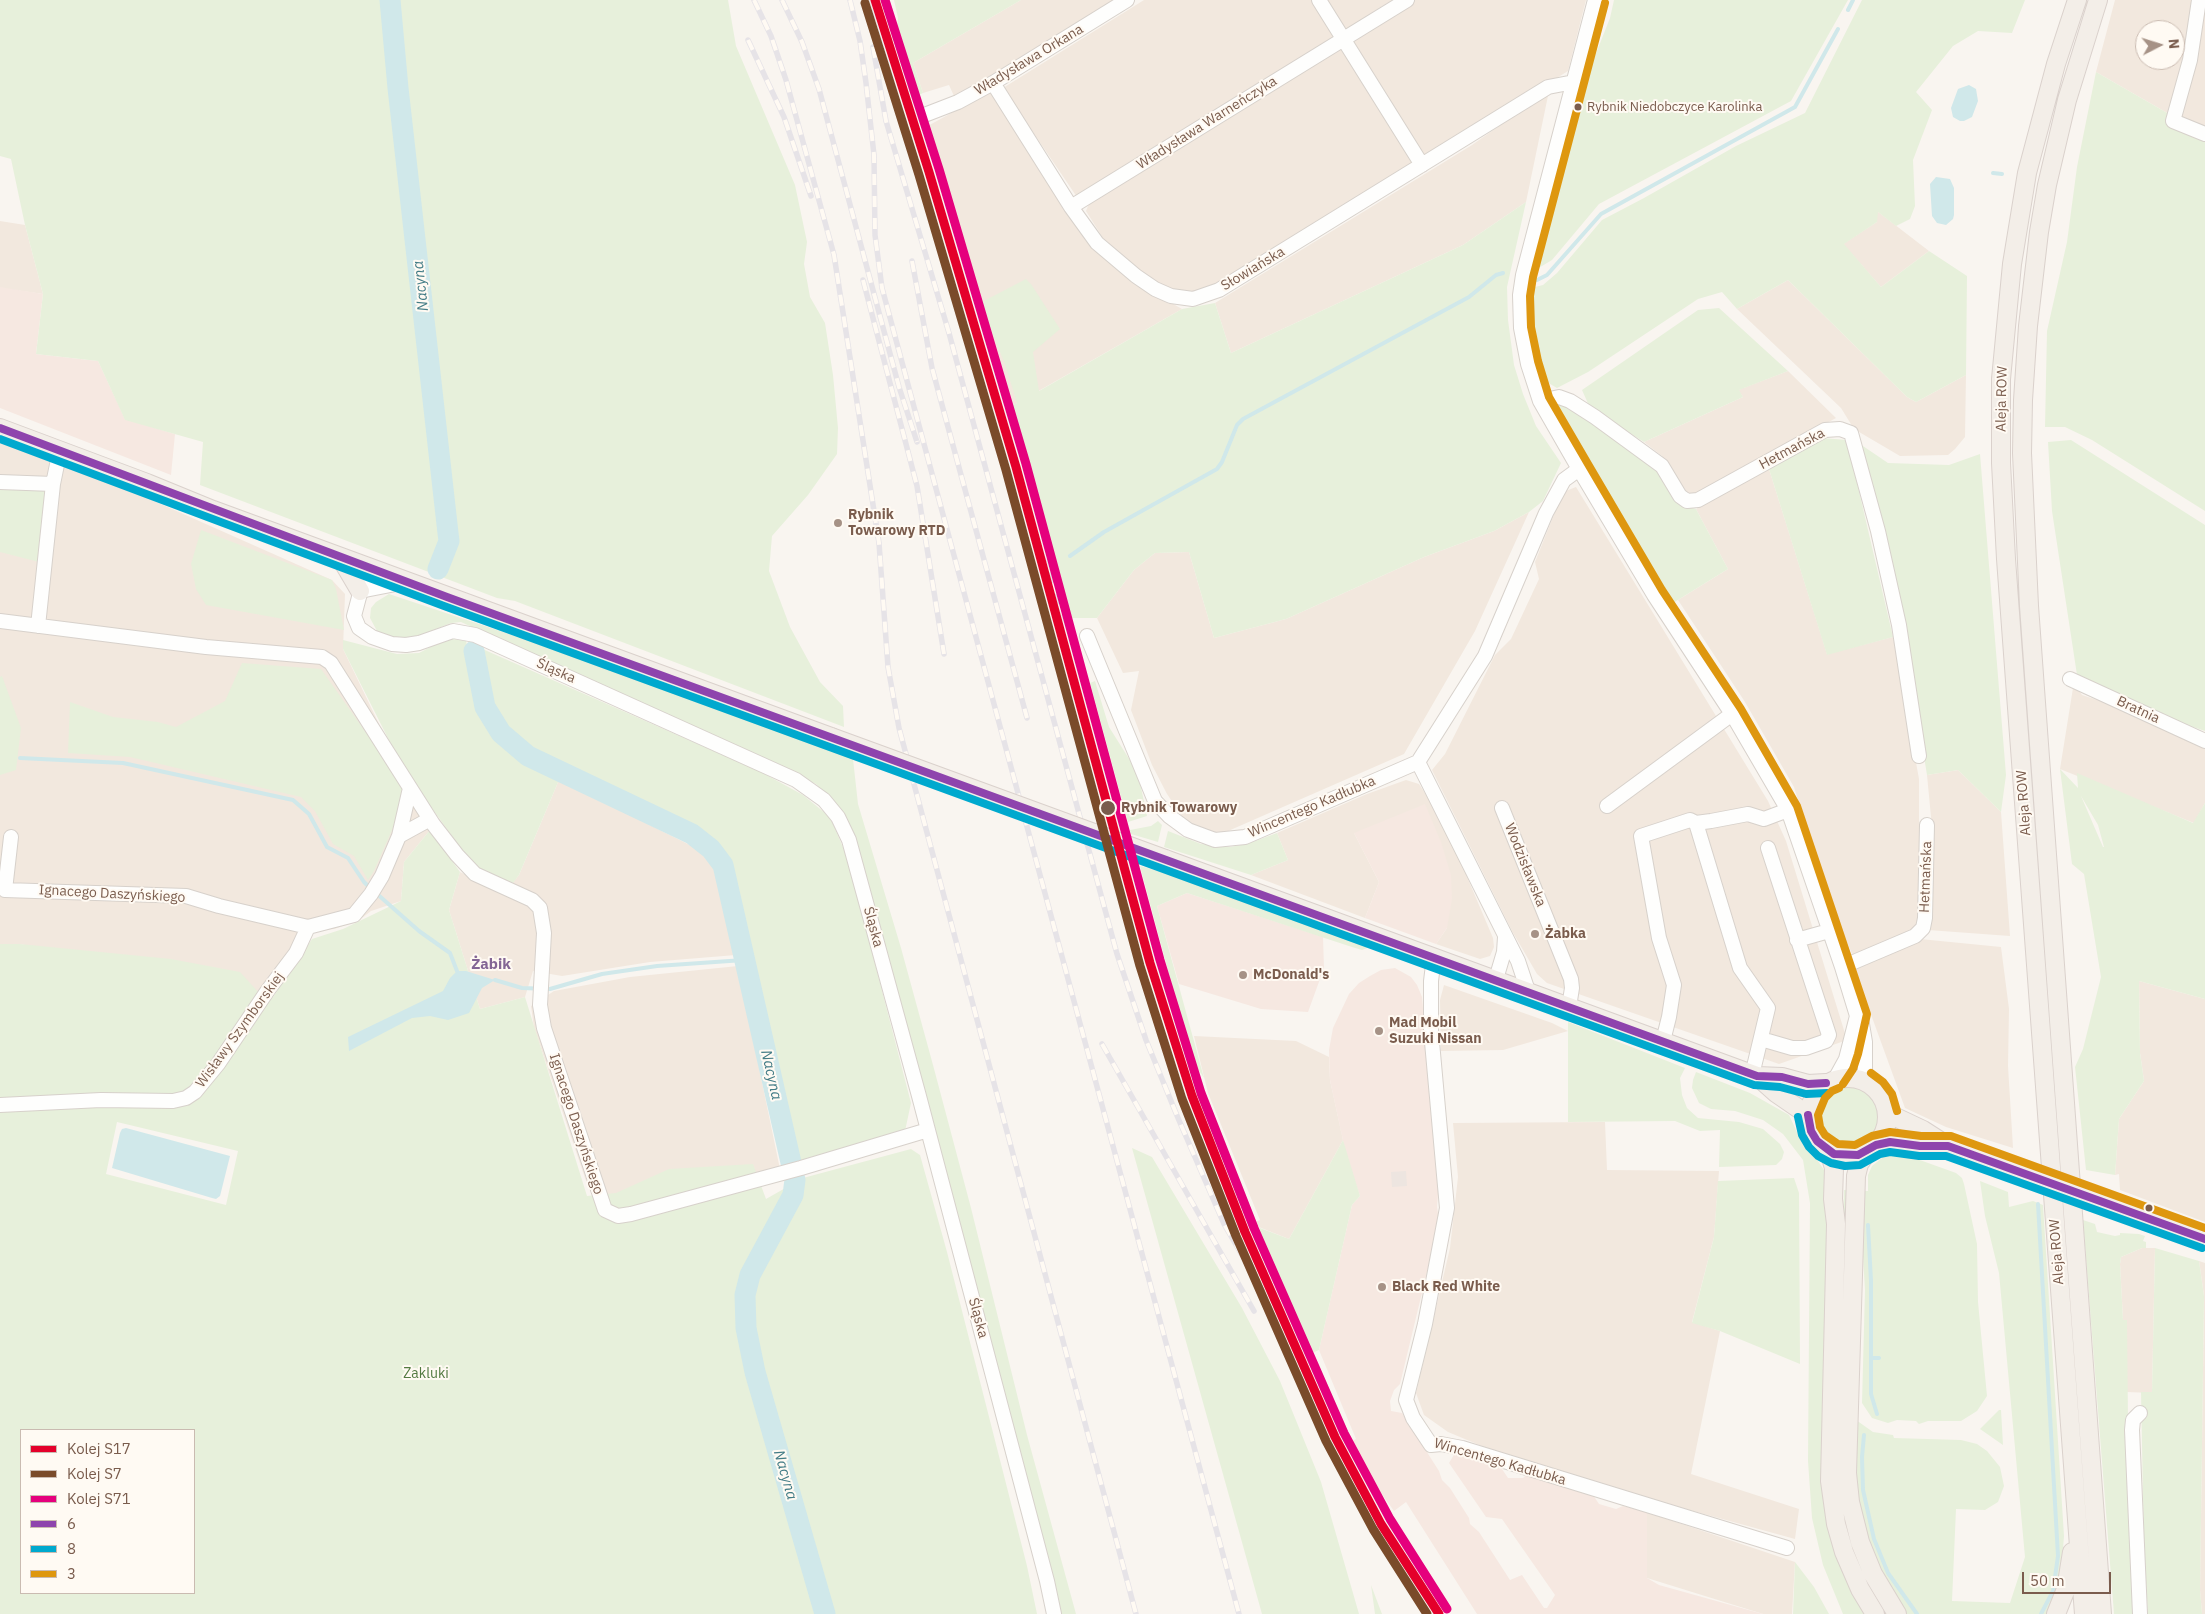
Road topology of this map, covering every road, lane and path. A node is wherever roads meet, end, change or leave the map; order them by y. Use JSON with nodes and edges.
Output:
{"nodes":[{"id":1,"x":1127,"y":0,"type":"edge"},
{"id":2,"x":1319,"y":0,"type":"edge"},
{"id":3,"x":1407,"y":0,"type":"edge"},
{"id":4,"x":1595,"y":0,"type":"edge"},
{"id":5,"x":2077,"y":0,"type":"edge"},
{"id":6,"x":2098,"y":0,"type":"edge"},
{"id":7,"x":2199,"y":0,"type":"edge"},
{"id":8,"x":1344,"y":39,"type":"junction"},
{"id":9,"x":1574,"y":82,"type":"junction"},
{"id":10,"x":993,"y":84,"type":"junction"},
{"id":11,"x":927,"y":114,"type":"dead end"},
{"id":12,"x":2205,"y":134,"type":"edge"},
{"id":13,"x":1422,"y":165,"type":"junction"},
{"id":14,"x":1071,"y":207,"type":"junction"},
{"id":15,"x":1540,"y":401,"type":"junction"},
{"id":16,"x":0,"y":428,"type":"edge"},
{"id":17,"x":60,"y":450,"type":"junction"},
{"id":18,"x":1579,"y":469,"type":"junction"},
{"id":19,"x":0,"y":482,"type":"edge"},
{"id":20,"x":53,"y":484,"type":"junction"},
{"id":21,"x":340,"y":557,"type":"junction"},
{"id":22,"x":367,"y":567,"type":"junction"},
{"id":23,"x":406,"y":582,"type":"junction"},
{"id":24,"x":360,"y":591,"type":"junction"},
{"id":25,"x":0,"y":621,"type":"edge"},
{"id":26,"x":38,"y":626,"type":"junction"},
{"id":27,"x":1087,"y":636,"type":"dead end"},
{"id":28,"x":2070,"y":679,"type":"dead end"},
{"id":29,"x":1732,"y":714,"type":"junction"},
{"id":30,"x":2205,"y":741,"type":"edge"},
{"id":31,"x":1919,"y":756,"type":"dead end"},
{"id":32,"x":1418,"y":762,"type":"junction"},
{"id":33,"x":410,"y":788,"type":"junction"},
{"id":34,"x":1607,"y":806,"type":"dead end"},
{"id":35,"x":1502,"y":808,"type":"dead end"},
{"id":36,"x":1788,"y":810,"type":"junction"},
{"id":37,"x":430,"y":819,"type":"junction"},
{"id":38,"x":1696,"y":823,"type":"junction"},
{"id":39,"x":1927,"y":825,"type":"dead end"},
{"id":40,"x":398,"y":836,"type":"junction"},
{"id":41,"x":11,"y":837,"type":"dead end"},
{"id":42,"x":1768,"y":848,"type":"dead end"},
{"id":43,"x":308,"y":927,"type":"junction"},
{"id":44,"x":1829,"y":931,"type":"junction"},
{"id":45,"x":1505,"y":937,"type":"junction"},
{"id":46,"x":1797,"y":940,"type":"junction"},
{"id":47,"x":1434,"y":957,"type":"junction"},
{"id":48,"x":1842,"y":967,"type":"junction"},
{"id":49,"x":1496,"y":979,"type":"junction"},
{"id":50,"x":1528,"y":991,"type":"junction"},
{"id":51,"x":1569,"y":1007,"type":"junction"},
{"id":52,"x":1857,"y":1016,"type":"junction"},
{"id":53,"x":1761,"y":1039,"type":"junction"},
{"id":54,"x":1663,"y":1041,"type":"junction"},
{"id":55,"x":1754,"y":1076,"type":"junction"},
{"id":56,"x":1831,"y":1081,"type":"junction"},
{"id":57,"x":1865,"y":1081,"type":"junction"},
{"id":58,"x":0,"y":1105,"type":"edge"},
{"id":59,"x":1888,"y":1113,"type":"junction"},
{"id":60,"x":1808,"y":1115,"type":"junction"},
{"id":61,"x":928,"y":1130,"type":"junction"},
{"id":62,"x":1948,"y":1146,"type":"junction"},
{"id":63,"x":1872,"y":1148,"type":"junction"},
{"id":64,"x":1829,"y":1151,"type":"junction"},
{"id":65,"x":2205,"y":1239,"type":"edge"},
{"id":66,"x":2140,"y":1413,"type":"dead end"},
{"id":67,"x":2077,"y":1518,"type":"junction"},
{"id":68,"x":1787,"y":1548,"type":"dead end"},
{"id":69,"x":1054,"y":1614,"type":"edge"},
{"id":70,"x":1875,"y":1614,"type":"edge"},
{"id":71,"x":1897,"y":1614,"type":"edge"},
{"id":72,"x":2056,"y":1614,"type":"edge"},
{"id":73,"x":2084,"y":1614,"type":"edge"},
{"id":74,"x":2102,"y":1614,"type":"edge"},
{"id":75,"x":2140,"y":1614,"type":"edge"}],
"edges":[{"from":1,"to":10,"type":"street","name":"Władysława Orkana"},
{"from":2,"to":8,"type":"street"},
{"from":3,"to":8,"type":"street","name":"Władysława Warneńczyka"},
{"from":4,"to":9,"type":"street"},
{"from":5,"to":67,"type":"main road","name":"Aleja ROW"},
{"from":6,"to":74,"type":"main road","name":"Aleja ROW"},
{"from":7,"to":12,"type":"street"},
{"from":8,"to":13,"type":"street"},
{"from":8,"to":14,"type":"street","name":"Władysława Warneńczyka"},
{"from":9,"to":13,"type":"street","name":"Słowiańska"},
{"from":9,"to":15,"type":"street"},
{"from":10,"to":11,"type":"street","name":"Władysława Orkana"},
{"from":10,"to":14,"type":"street","name":"Słowiańska"},
{"from":13,"to":14,"type":"street","name":"Słowiańska"},
{"from":15,"to":18,"type":"street"},
{"from":15,"to":31,"type":"street","name":"Hetmańska"},
{"from":16,"to":17,"type":"main road"},
{"from":17,"to":20,"type":"street"},
{"from":17,"to":21,"type":"main road"},
{"from":18,"to":29,"type":"street"},
{"from":18,"to":32,"type":"street"},
{"from":19,"to":20,"type":"street"},
{"from":20,"to":26,"type":"street"},
{"from":21,"to":22,"type":"main road"},
{"from":21,"to":24,"type":"main road"},
{"from":22,"to":23,"type":"main road"},
{"from":22,"to":24,"type":"street","name":"Śląska"},
{"from":23,"to":24,"type":"street"},
{"from":23,"to":47,"type":"main road","bridge":true},
{"from":24,"to":61,"type":"street","name":"Śląska"},
{"from":25,"to":26,"type":"street","name":"Ignacego Daszyńskiego"},
{"from":26,"to":33,"type":"street","name":"Ignacego Daszyńskiego"},
{"from":27,"to":32,"type":"street","name":"Wincentego Kadłubka"},
{"from":28,"to":30,"type":"street","name":"Bratnia"},
{"from":29,"to":34,"type":"street"},
{"from":29,"to":36,"type":"street"},
{"from":32,"to":45,"type":"street"},
{"from":33,"to":37,"type":"street","name":"Ignacego Daszyńskiego"},
{"from":33,"to":40,"type":"street","name":"Ignacego Daszyńskiego"},
{"from":35,"to":51,"type":"street","name":"Wodzisławska"},
{"from":36,"to":38,"type":"street"},
{"from":36,"to":44,"type":"street"},
{"from":37,"to":40,"type":"street"},
{"from":37,"to":61,"type":"street","name":"Ignacego Daszyńskiego"},
{"from":38,"to":53,"type":"street"},
{"from":38,"to":54,"type":"street"},
{"from":39,"to":48,"type":"street","name":"Hetmańska"},
{"from":40,"to":43,"type":"street","name":"Ignacego Daszyńskiego"},
{"from":41,"to":43,"type":"street","name":"Ignacego Daszyńskiego"},
{"from":42,"to":46,"type":"street"},
{"from":43,"to":58,"type":"street","name":"Wisławy Szymborskiej"},
{"from":44,"to":46,"type":"street"},
{"from":44,"to":48,"type":"street"},
{"from":45,"to":49,"type":"street"},
{"from":45,"to":50,"type":"street"},
{"from":46,"to":53,"type":"street"},
{"from":47,"to":49,"type":"main road"},
{"from":47,"to":68,"type":"street","name":"Wincentego Kadłubka"},
{"from":48,"to":52,"type":"street"},
{"from":49,"to":50,"type":"main road"},
{"from":50,"to":51,"type":"main road"},
{"from":51,"to":54,"type":"main road"},
{"from":52,"to":56,"type":"street"},
{"from":52,"to":57,"type":"street"},
{"from":53,"to":55,"type":"street"},
{"from":54,"to":55,"type":"main road"},
{"from":55,"to":56,"type":"main road"},
{"from":55,"to":60,"type":"main road"},
{"from":56,"to":57,"type":"main road"},
{"from":56,"to":60,"type":"main road"},
{"from":57,"to":59,"type":"main road"},
{"from":59,"to":62,"type":"main road"},
{"from":59,"to":63,"type":"main road"},
{"from":60,"to":64,"type":"main road"},
{"from":61,"to":69,"type":"street","name":"Śląska"},
{"from":62,"to":63,"type":"main road"},
{"from":62,"to":65,"type":"main road","bridge":true},
{"from":63,"to":64,"type":"main road"},
{"from":63,"to":71,"type":"main road"},
{"from":64,"to":70,"type":"main road"},
{"from":66,"to":75,"type":"street"},
{"from":67,"to":72,"type":"main road"},
{"from":67,"to":73,"type":"main road","name":"Aleja ROW"}]}
